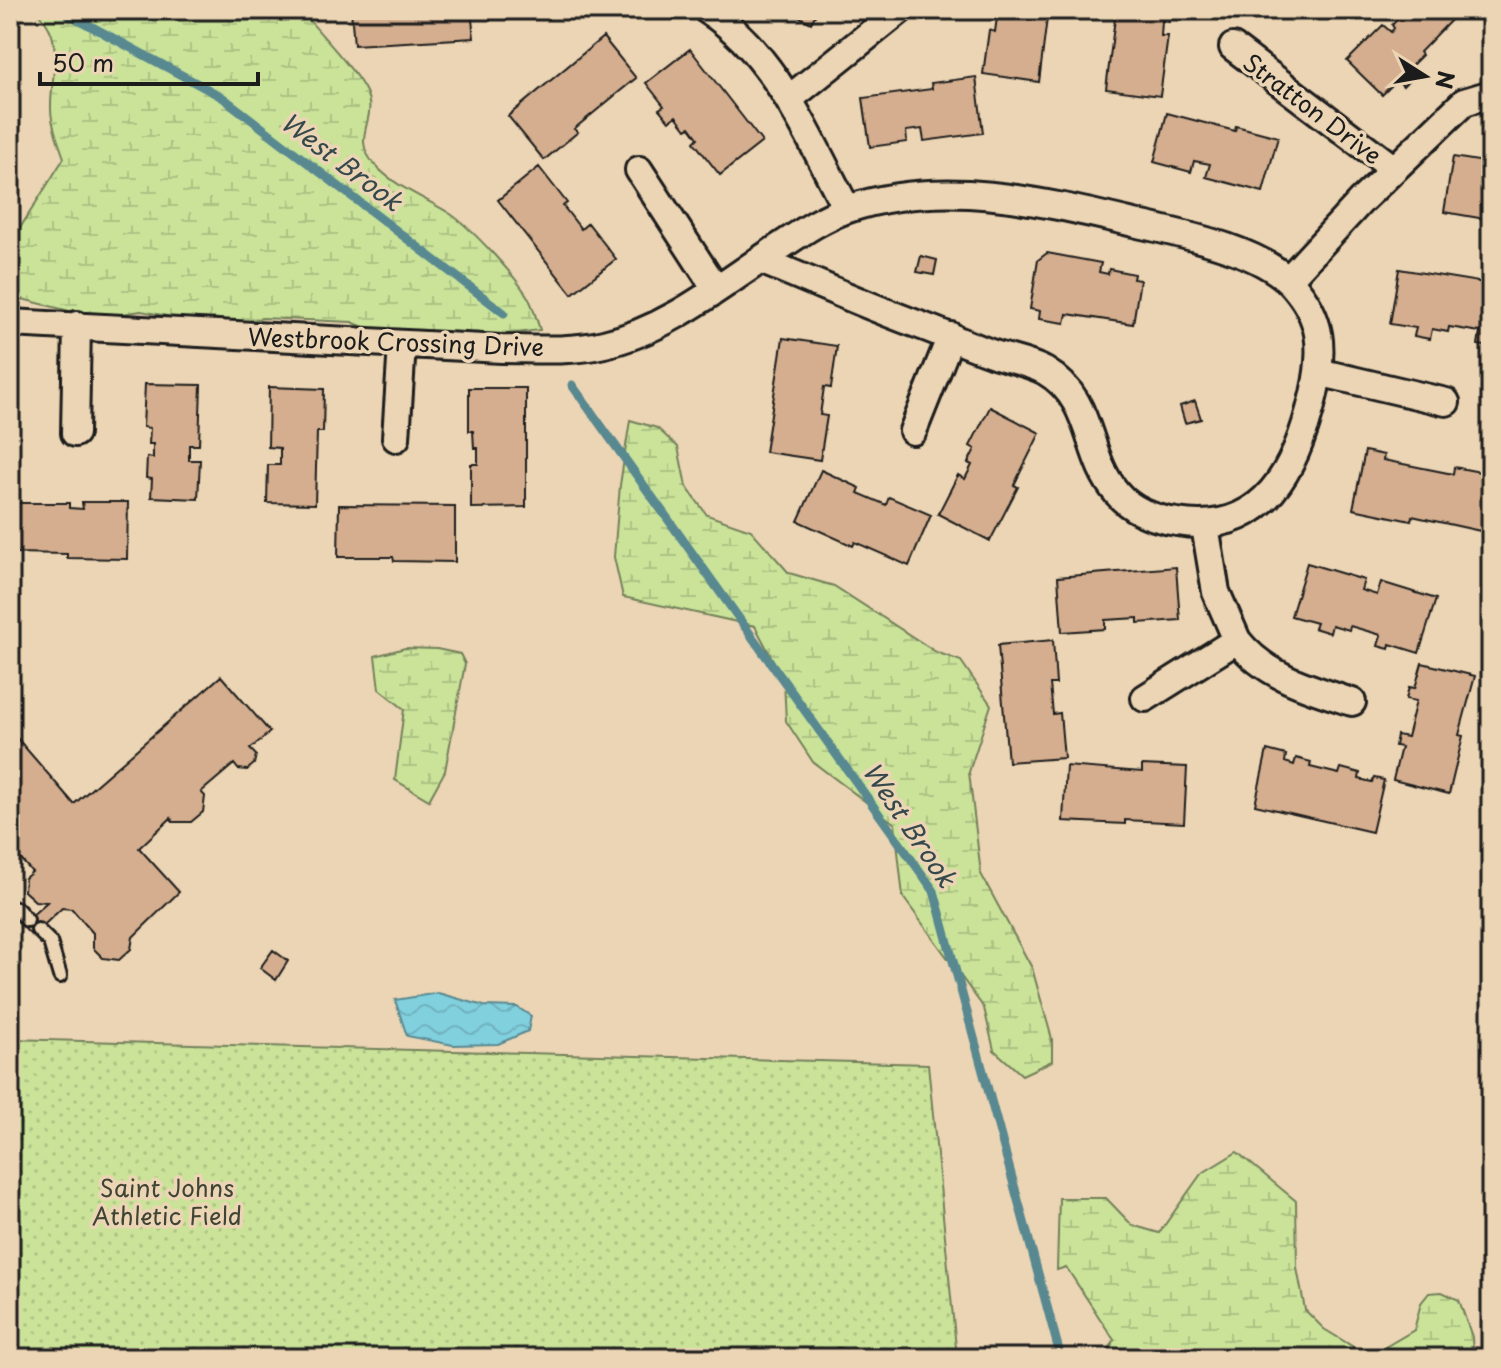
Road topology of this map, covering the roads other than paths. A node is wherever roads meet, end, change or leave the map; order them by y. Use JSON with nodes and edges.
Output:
{"nodes":[{"id":1,"x":707,"y":10,"type":"edge"},
{"id":2,"x":900,"y":10,"type":"edge"},
{"id":3,"x":1233,"y":47,"type":"dead end"},
{"id":4,"x":1491,"y":94,"type":"edge"},
{"id":5,"x":789,"y":99,"type":"junction"},
{"id":6,"x":1394,"y":169,"type":"junction"},
{"id":7,"x":639,"y":170,"type":"dead end"},
{"id":8,"x":847,"y":209,"type":"junction"},
{"id":9,"x":760,"y":260,"type":"junction"},
{"id":10,"x":1288,"y":280,"type":"junction"},
{"id":11,"x":716,"y":289,"type":"junction"},
{"id":12,"x":10,"y":323,"type":"edge"},
{"id":13,"x":77,"y":325,"type":"junction"},
{"id":14,"x":951,"y":336,"type":"junction"},
{"id":15,"x":402,"y":345,"type":"junction"},
{"id":16,"x":1318,"y":372,"type":"junction"},
{"id":17,"x":1446,"y":402,"type":"dead end"},
{"id":18,"x":913,"y":431,"type":"dead end"},
{"id":19,"x":75,"y":433,"type":"dead end"},
{"id":20,"x":396,"y":438,"type":"dead end"},
{"id":21,"x":1205,"y":526,"type":"junction"},
{"id":22,"x":1237,"y":640,"type":"junction"},
{"id":23,"x":1145,"y":698,"type":"dead end"},
{"id":24,"x":1352,"y":702,"type":"dead end"},
{"id":25,"x":10,"y":908,"type":"edge"},
{"id":26,"x":27,"y":920,"type":"dead end"},
{"id":27,"x":38,"y":930,"type":"dead end"},
{"id":28,"x":60,"y":976,"type":"dead end"}],
"edges":[{"from":1,"to":5,"type":"street"},
{"from":2,"to":5,"type":"street"},
{"from":3,"to":6,"type":"street","name":"Stratton Drive"},
{"from":4,"to":6,"type":"street","name":"Stratton Drive"},
{"from":5,"to":8,"type":"street"},
{"from":6,"to":10,"type":"street","name":"Stratton Drive"},
{"from":7,"to":11,"type":"street"},
{"from":8,"to":9,"type":"street","name":"Westbrook Crossing Drive"},
{"from":8,"to":10,"type":"street","name":"Westbrook Crossing Drive"},
{"from":9,"to":11,"type":"street","name":"Westbrook Crossing Drive"},
{"from":9,"to":14,"type":"street","name":"Westbrook Crossing Drive"},
{"from":10,"to":16,"type":"street","name":"Westbrook Crossing Drive"},
{"from":11,"to":15,"type":"street","name":"Westbrook Crossing Drive"},
{"from":12,"to":13,"type":"street","name":"Westbrook Crossing Drive"},
{"from":13,"to":15,"type":"street","name":"Westbrook Crossing Drive"},
{"from":13,"to":19,"type":"street"},
{"from":14,"to":18,"type":"street"},
{"from":14,"to":21,"type":"street","name":"Westbrook Crossing Drive"},
{"from":15,"to":20,"type":"street"},
{"from":16,"to":17,"type":"street"},
{"from":16,"to":21,"type":"street","name":"Westbrook Crossing Drive"},
{"from":21,"to":22,"type":"street"},
{"from":22,"to":23,"type":"street"},
{"from":22,"to":24,"type":"street"},
{"from":25,"to":26,"type":"lane"},
{"from":27,"to":28,"type":"lane"}]}
